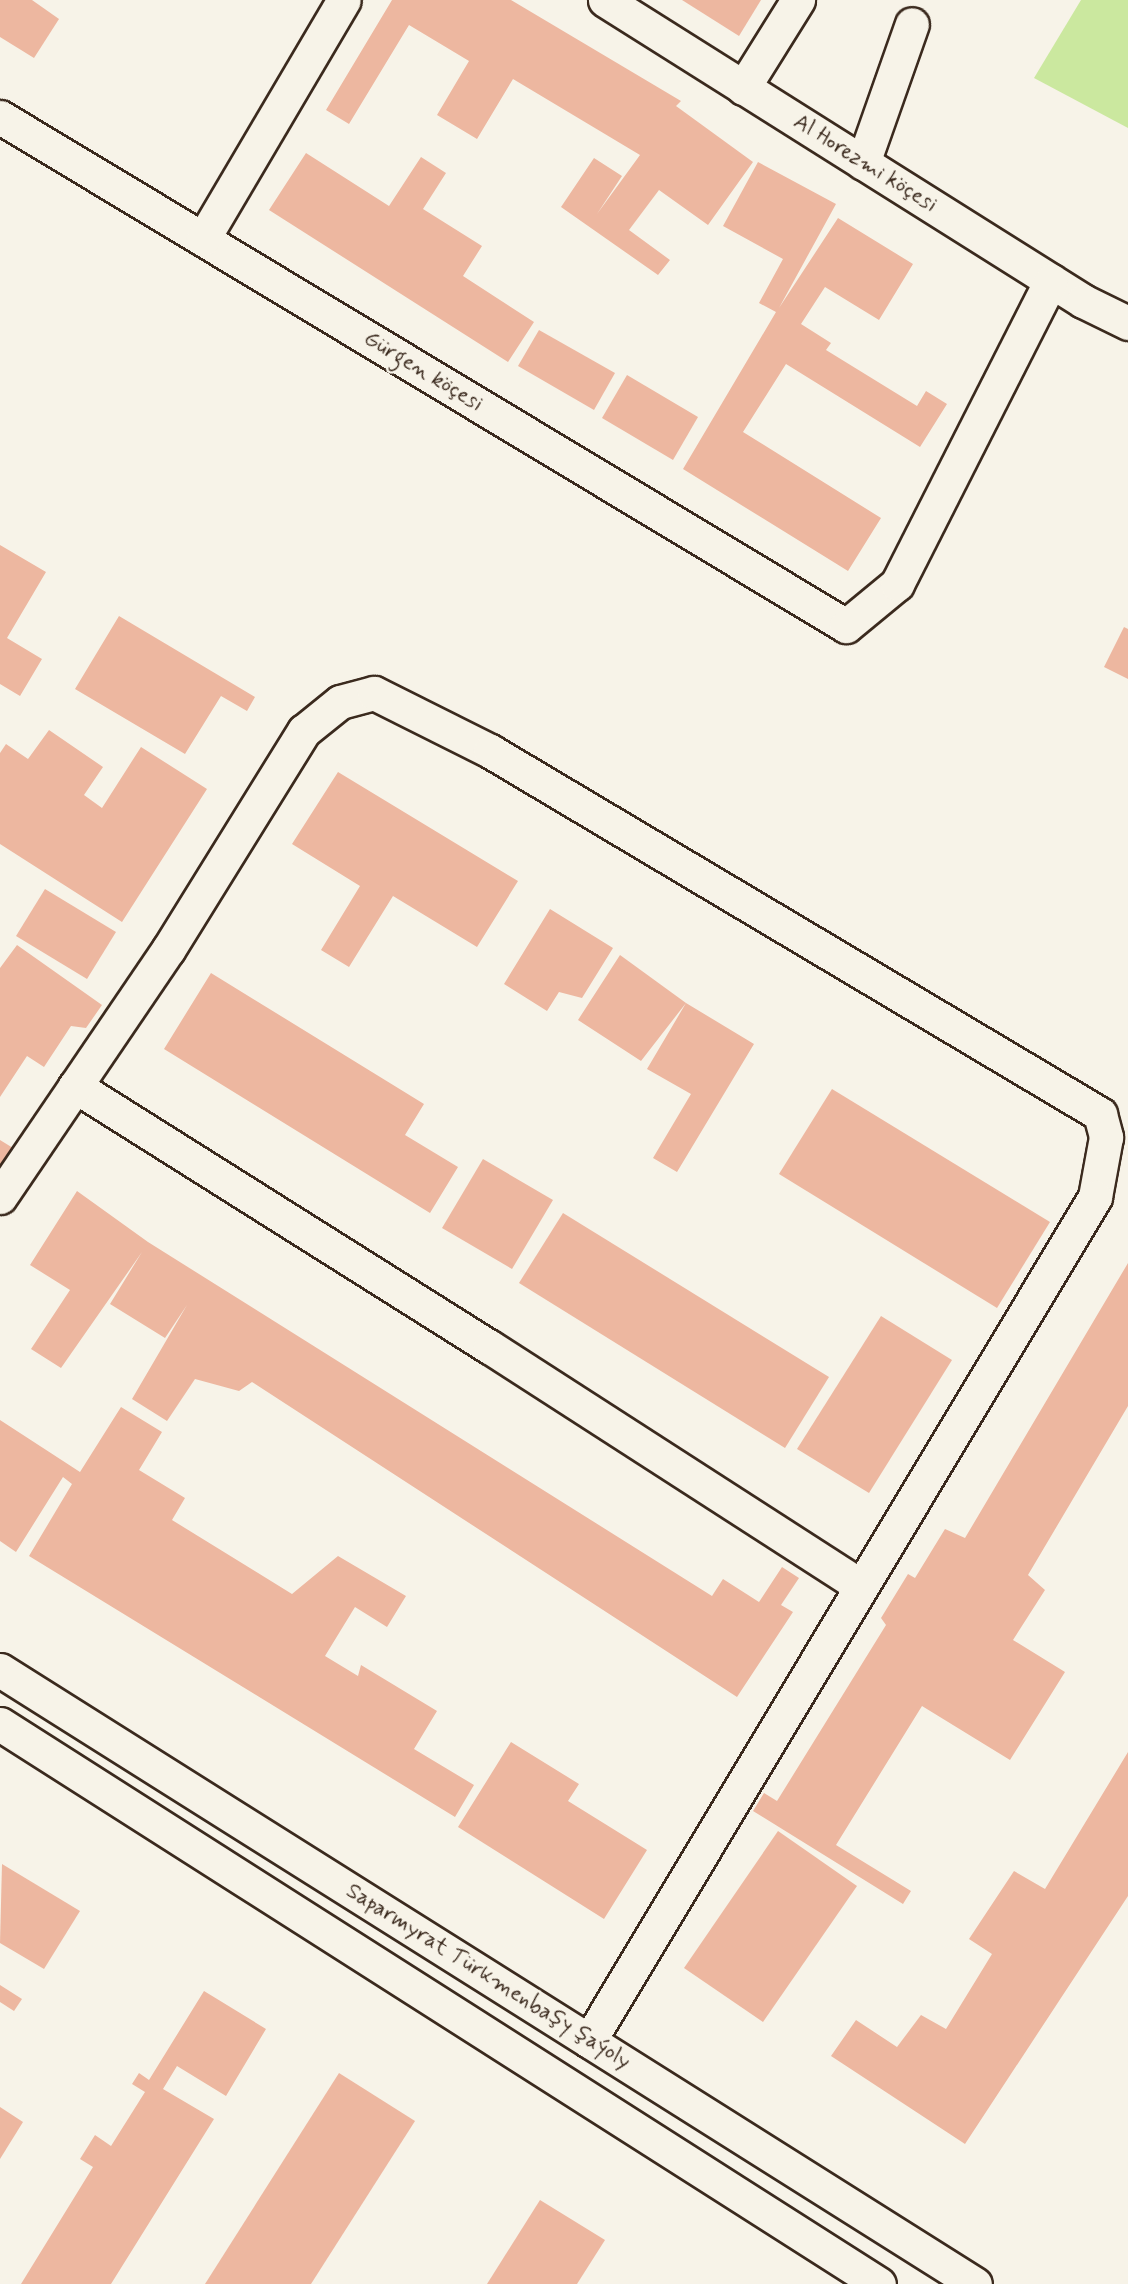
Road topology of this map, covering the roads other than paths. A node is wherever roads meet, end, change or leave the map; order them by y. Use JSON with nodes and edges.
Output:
{"nodes":[{"id":1,"x":344,"y":0,"type":"edge"},
{"id":2,"x":604,"y":0,"type":"edge"},
{"id":3,"x":798,"y":0,"type":"edge"},
{"id":4,"x":912,"y":24,"type":"dead end"},
{"id":5,"x":743,"y":87,"type":"junction"},
{"id":6,"x":0,"y":117,"type":"edge"},
{"id":7,"x":863,"y":163,"type":"junction"},
{"id":8,"x":203,"y":239,"type":"junction"},
{"id":9,"x":1051,"y":281,"type":"junction"},
{"id":10,"x":1128,"y":323,"type":"edge"},
{"id":11,"x":75,"y":1086,"type":"junction"},
{"id":12,"x":0,"y":1197,"type":"edge"},
{"id":13,"x":860,"y":1586,"type":"junction"},
{"id":14,"x":0,"y":1670,"type":"edge"},
{"id":15,"x":0,"y":1724,"type":"edge"},
{"id":16,"x":589,"y":2041,"type":"junction"},
{"id":17,"x":879,"y":2284,"type":"edge"},
{"id":18,"x":975,"y":2284,"type":"edge"}],
"edges":[{"from":1,"to":8,"type":"street"},
{"from":2,"to":5,"type":"street","name":"Al Horezmi köçesi"},
{"from":3,"to":5,"type":"street"},
{"from":4,"to":7,"type":"street"},
{"from":5,"to":7,"type":"street","name":"Al Horezmi köçesi"},
{"from":6,"to":8,"type":"street","name":"Gürgen köçesi"},
{"from":7,"to":9,"type":"street","name":"Al Horezmi köçesi"},
{"from":8,"to":9,"type":"street","name":"Gürgen köçesi"},
{"from":9,"to":10,"type":"street","name":"Al Horezmi köçesi"},
{"from":11,"to":12,"type":"street"},
{"from":11,"to":13,"type":"street"},
{"from":11,"to":13,"type":"street"},
{"from":13,"to":16,"type":"street"},
{"from":14,"to":16,"type":"street","name":"Saparmyrat Türkmenbaşy şaýoly"},
{"from":15,"to":17,"type":"street"},
{"from":16,"to":18,"type":"street","name":"Saparmyrat Türkmenbaşy şaýoly"}]}
